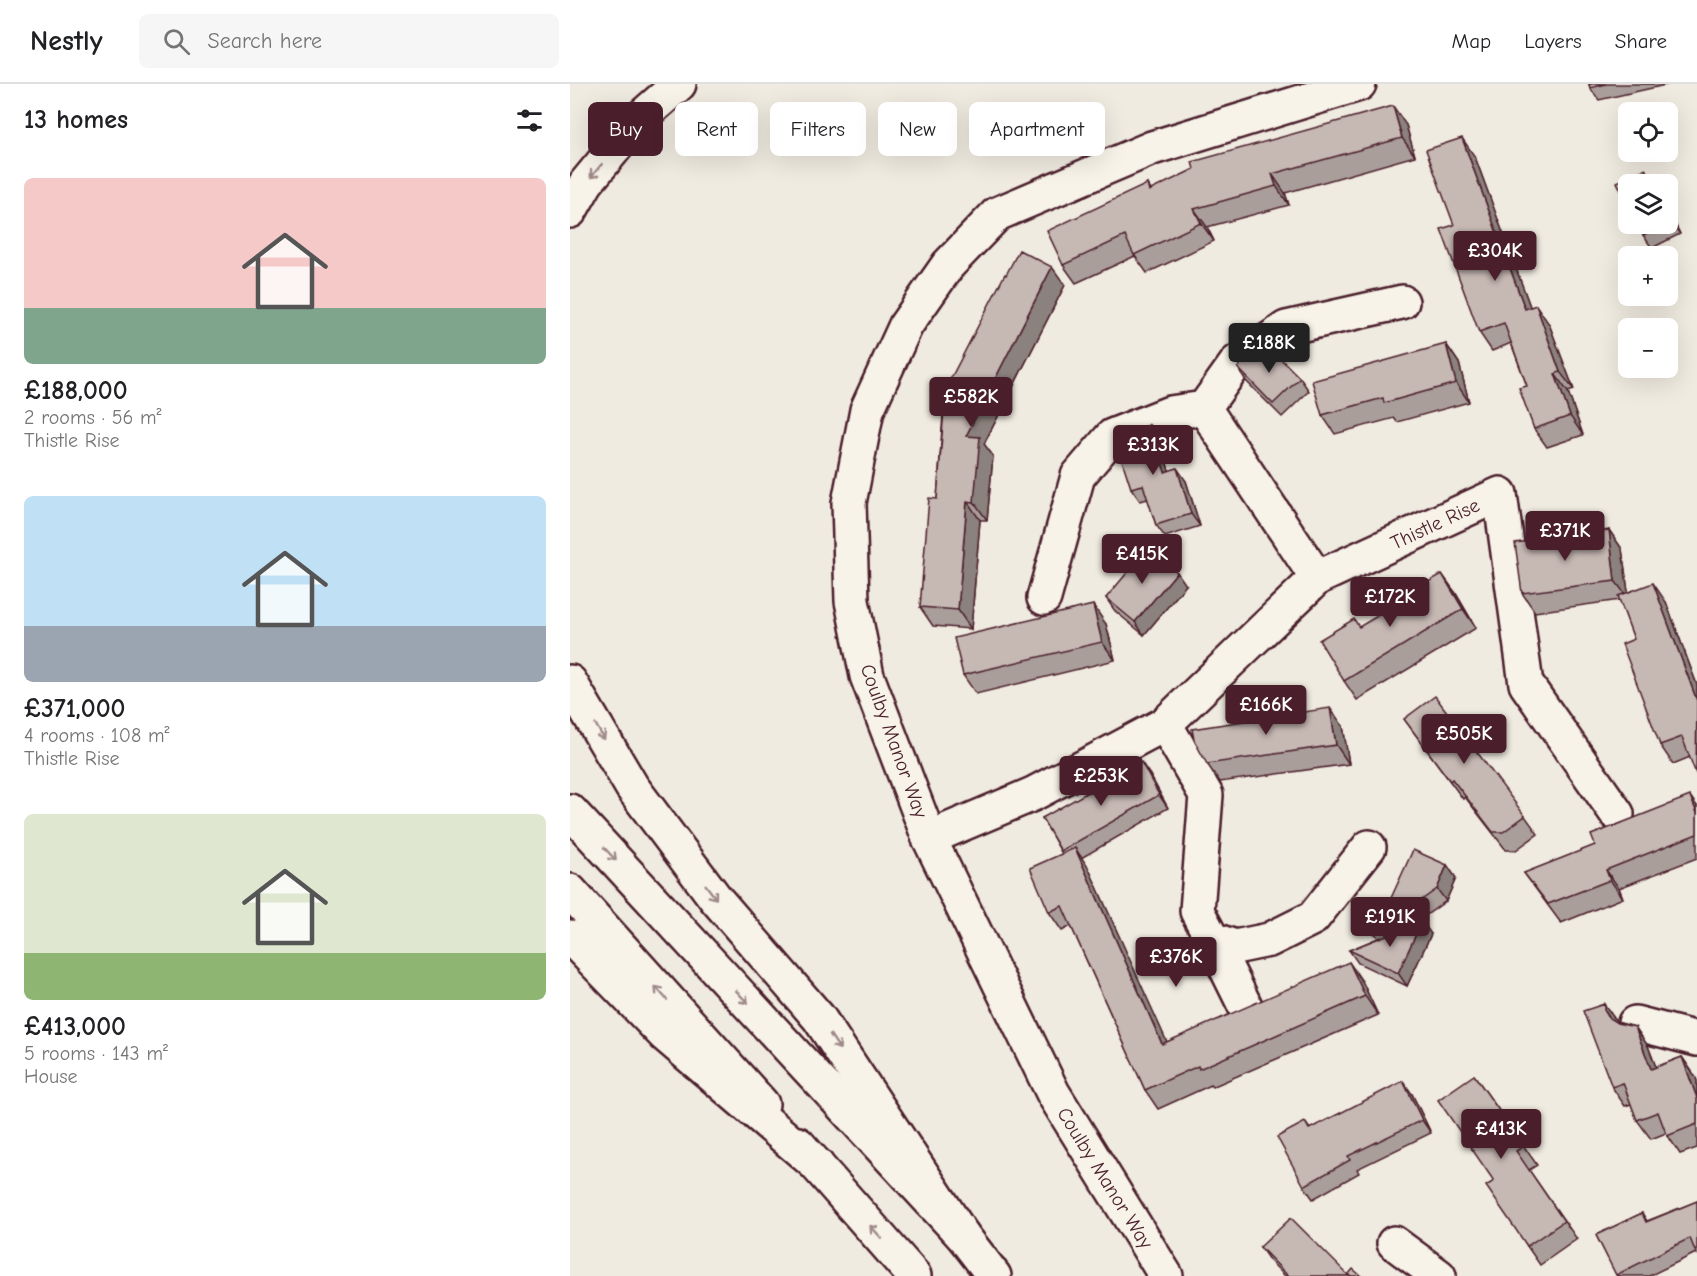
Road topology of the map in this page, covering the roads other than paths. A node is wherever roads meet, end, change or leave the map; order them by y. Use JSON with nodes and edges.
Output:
{"nodes":[{"id":1,"x":679,"y":84,"type":"edge"},
{"id":2,"x":1359,"y":84,"type":"edge"},
{"id":3,"x":570,"y":211,"type":"edge"},
{"id":4,"x":1402,"y":302,"type":"dead end"},
{"id":5,"x":1204,"y":408,"type":"junction"},
{"id":6,"x":1317,"y":579,"type":"junction"},
{"id":7,"x":1044,"y":598,"type":"dead end"},
{"id":8,"x":570,"y":682,"type":"edge"},
{"id":9,"x":1165,"y":724,"type":"junction"},
{"id":10,"x":570,"y":811,"type":"edge"},
{"id":11,"x":1617,"y":814,"type":"dead end"},
{"id":12,"x":929,"y":838,"type":"junction"},
{"id":13,"x":1369,"y":847,"type":"dead end"},
{"id":14,"x":570,"y":891,"type":"edge"},
{"id":15,"x":570,"y":937,"type":"edge"},
{"id":16,"x":1212,"y":939,"type":"junction"},
{"id":17,"x":1246,"y":1008,"type":"edge"},
{"id":18,"x":1635,"y":1023,"type":"dead end"},
{"id":19,"x":1697,"y":1039,"type":"edge"},
{"id":20,"x":817,"y":1165,"type":"junction"},
{"id":21,"x":963,"y":1236,"type":"junction"},
{"id":22,"x":1394,"y":1243,"type":"dead end"},
{"id":23,"x":914,"y":1276,"type":"edge"},
{"id":24,"x":994,"y":1276,"type":"edge"},
{"id":25,"x":1166,"y":1276,"type":"edge"},
{"id":26,"x":1439,"y":1276,"type":"edge"}],
"edges":[{"from":1,"to":3,"type":"main road","one_way":true},
{"from":2,"to":12,"type":"main road","name":"Coulby Manor Way"},
{"from":4,"to":5,"type":"main road"},
{"from":5,"to":6,"type":"main road"},
{"from":5,"to":7,"type":"main road"},
{"from":6,"to":9,"type":"main road","name":"Thistle Rise"},
{"from":6,"to":11,"type":"main road","name":"Thistle Rise"},
{"from":8,"to":21,"type":"main road","one_way":true},
{"from":9,"to":12,"type":"main road","name":"Thistle Rise"},
{"from":9,"to":16,"type":"main road"},
{"from":10,"to":21,"type":"main road","one_way":true},
{"from":12,"to":25,"type":"main road","name":"Coulby Manor Way"},
{"from":13,"to":16,"type":"main road"},
{"from":20,"to":14,"type":"main road","one_way":true},
{"from":15,"to":20,"type":"main road"},
{"from":16,"to":17,"type":"main road"},
{"from":18,"to":19,"type":"main road"},
{"from":23,"to":20,"type":"main road","one_way":true},
{"from":21,"to":24,"type":"main road"},
{"from":22,"to":26,"type":"main road"}]}
